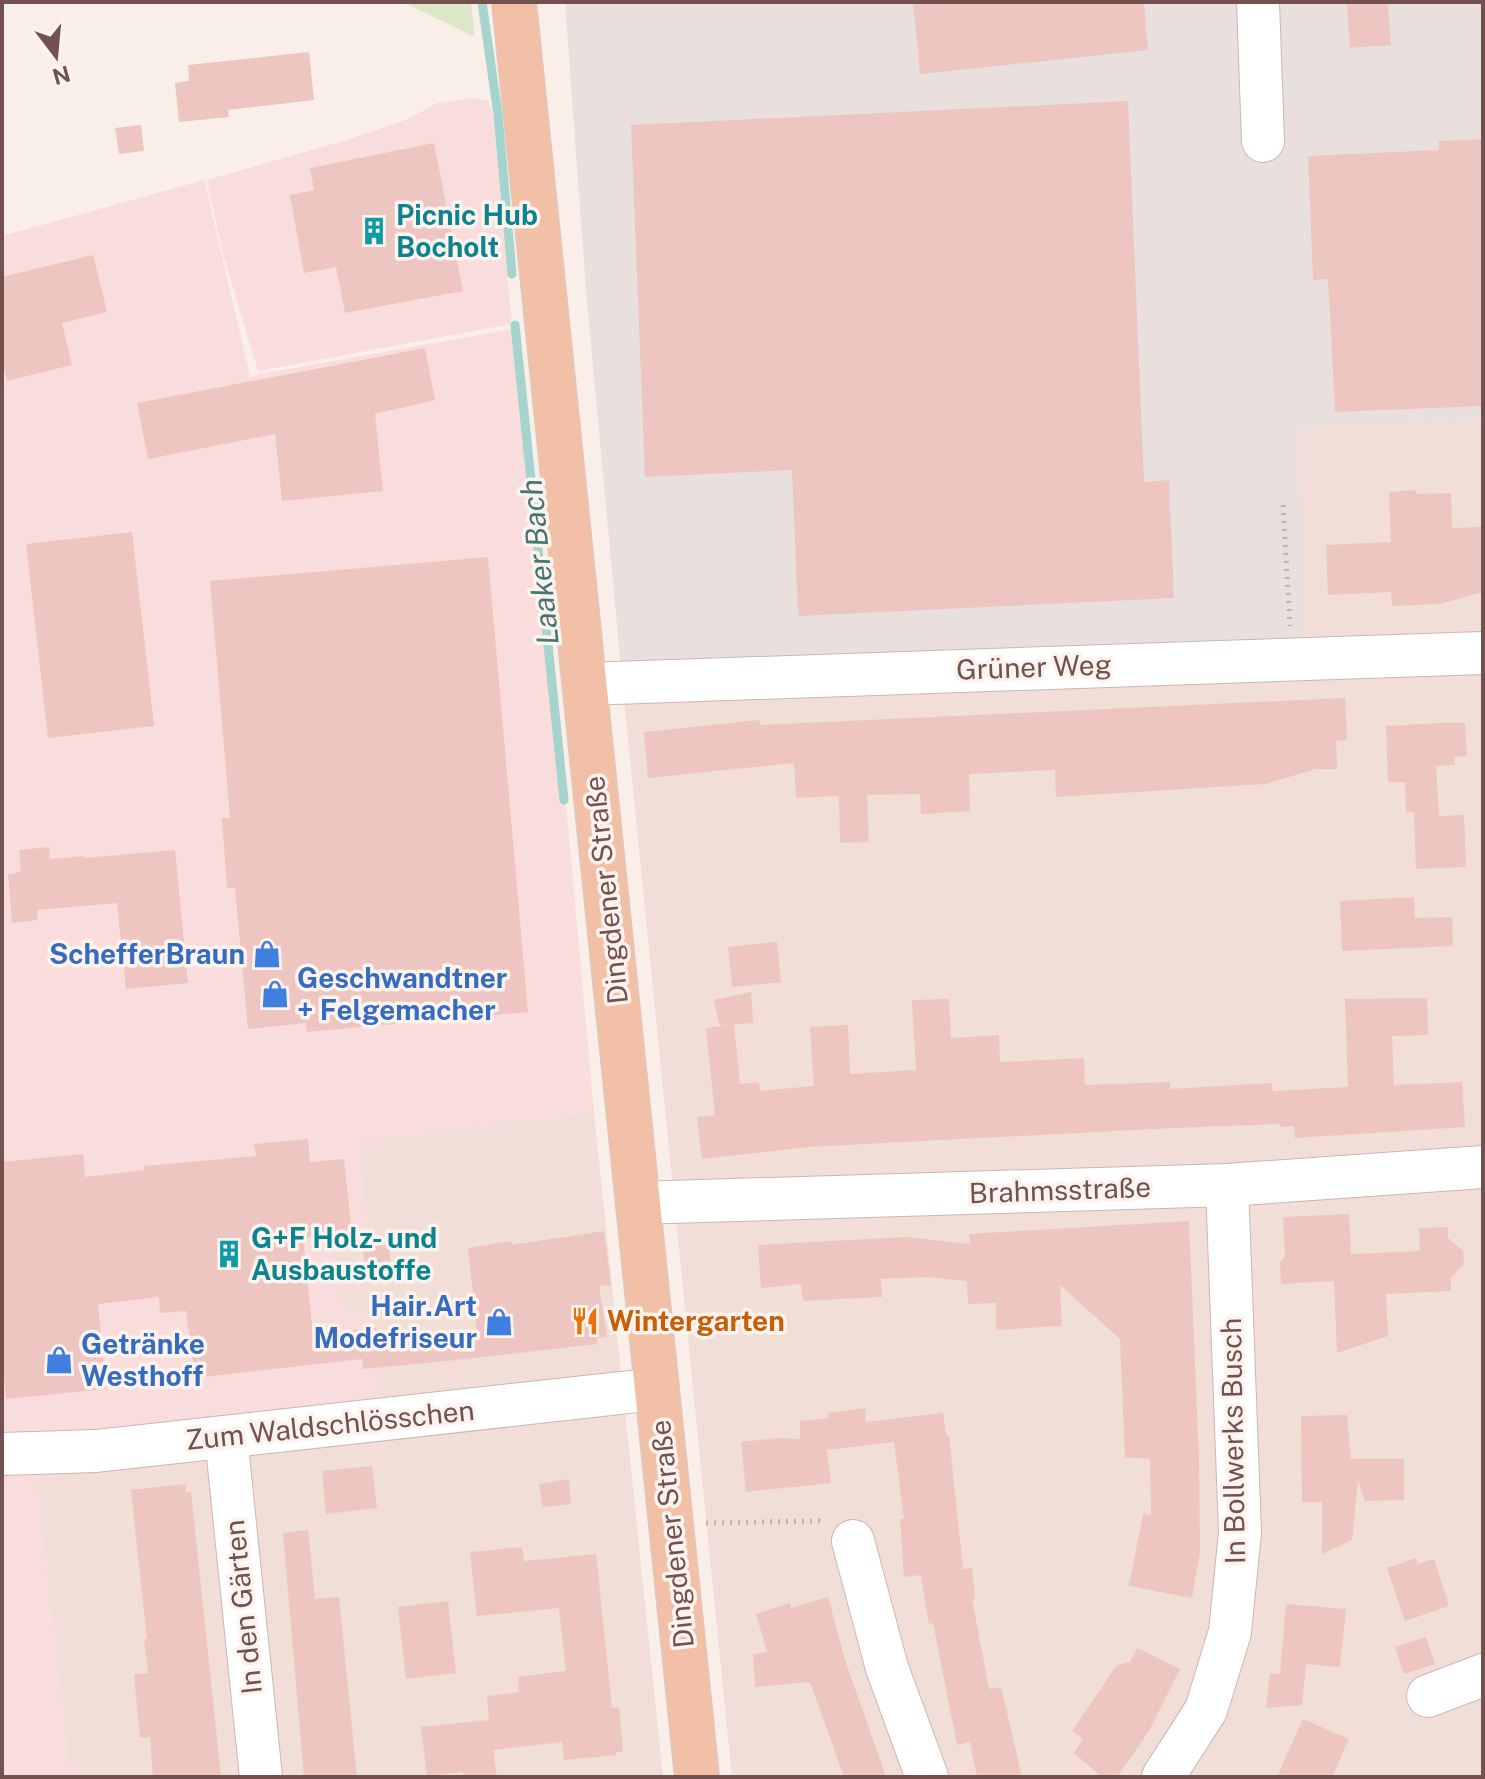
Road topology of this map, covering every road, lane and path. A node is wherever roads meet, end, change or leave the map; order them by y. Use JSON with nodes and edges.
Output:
{"nodes":[{"id":1,"x":514,"y":2,"type":"edge"},
{"id":2,"x":1258,"y":2,"type":"edge"},
{"id":3,"x":1263,"y":141,"type":"dead end"},
{"id":4,"x":1283,"y":505,"type":"dead end"},
{"id":5,"x":1483,"y":653,"type":"edge"},
{"id":6,"x":1292,"y":659,"type":"junction"},
{"id":7,"x":585,"y":684,"type":"junction"},
{"id":8,"x":1483,"y":1167,"type":"edge"},
{"id":9,"x":1227,"y":1185,"type":"junction"},
{"id":10,"x":637,"y":1203,"type":"junction"},
{"id":11,"x":657,"y":1389,"type":"junction"},
{"id":12,"x":226,"y":1437,"type":"junction"},
{"id":13,"x":2,"y":1454,"type":"edge"},
{"id":14,"x":701,"y":1523,"type":"dead end"},
{"id":15,"x":853,"y":1541,"type":"joint"},
{"id":16,"x":1483,"y":1675,"type":"edge"},
{"id":17,"x":1428,"y":1696,"type":"dead end"},
{"id":18,"x":261,"y":1777,"type":"edge"},
{"id":19,"x":697,"y":1777,"type":"edge"},
{"id":20,"x":927,"y":1777,"type":"edge"},
{"id":21,"x":1163,"y":1777,"type":"edge"}],
"edges":[{"from":1,"to":7,"type":"main road","name":"Dingdener Straße"},
{"from":2,"to":3,"type":"street"},
{"from":4,"to":6,"type":"path"},
{"from":5,"to":6,"type":"street","name":"Grüner Weg"},
{"from":6,"to":7,"type":"street","name":"Grüner Weg"},
{"from":7,"to":10,"type":"main road","name":"Dingdener Straße"},
{"from":8,"to":9,"type":"street","name":"Brahmsstraße"},
{"from":9,"to":10,"type":"street","name":"Brahmsstraße"},
{"from":9,"to":21,"type":"street","name":"In Bollwerks Busch"},
{"from":10,"to":11,"type":"main road","name":"Dingdener Straße"},
{"from":11,"to":12,"type":"street","name":"Zum Waldschlösschen"},
{"from":11,"to":19,"type":"main road","name":"Dingdener Straße"},
{"from":12,"to":13,"type":"street","name":"Zum Waldschlösschen"},
{"from":12,"to":18,"type":"street","name":"In den Gärten"},
{"from":14,"to":15,"type":"path"},
{"from":15,"to":20,"type":"street"},
{"from":16,"to":17,"type":"street"}]}
